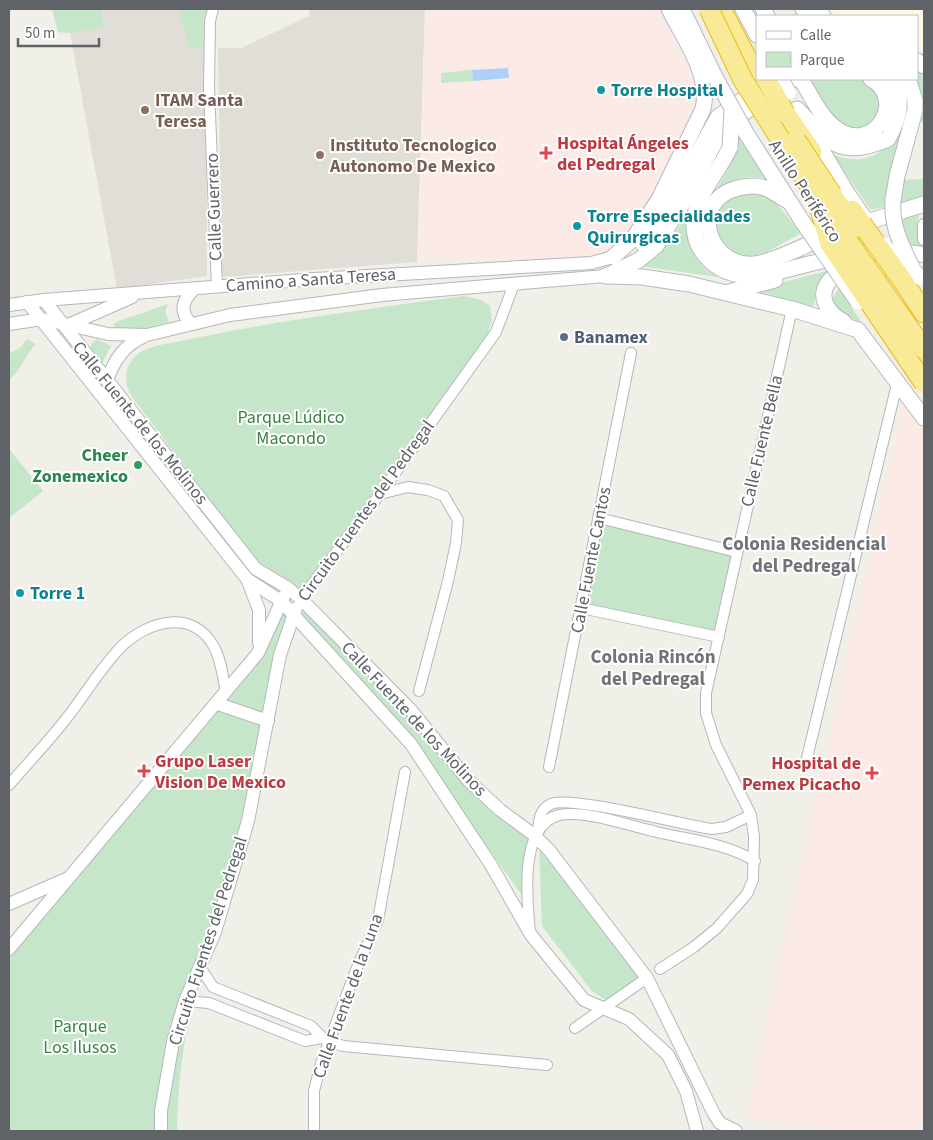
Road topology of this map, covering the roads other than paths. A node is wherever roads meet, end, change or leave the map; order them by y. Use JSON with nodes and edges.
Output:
{"nodes":[{"id":1,"x":213,"y":9,"type":"edge"},
{"id":2,"x":669,"y":9,"type":"edge"},
{"id":3,"x":682,"y":9,"type":"edge"},
{"id":4,"x":701,"y":9,"type":"edge"},
{"id":5,"x":709,"y":9,"type":"edge"},
{"id":6,"x":721,"y":9,"type":"edge"},
{"id":7,"x":730,"y":9,"type":"edge"},
{"id":8,"x":743,"y":9,"type":"edge"},
{"id":9,"x":803,"y":9,"type":"edge"},
{"id":10,"x":820,"y":15,"type":"edge"},
{"id":11,"x":756,"y":33,"type":"edge"},
{"id":12,"x":756,"y":60,"type":"edge"},
{"id":13,"x":724,"y":75,"type":"junction"},
{"id":14,"x":756,"y":76,"type":"edge"},
{"id":15,"x":758,"y":80,"type":"edge"},
{"id":16,"x":767,"y":80,"type":"edge"},
{"id":17,"x":771,"y":80,"type":"edge"},
{"id":18,"x":802,"y":80,"type":"edge"},
{"id":19,"x":872,"y":80,"type":"edge"},
{"id":20,"x":893,"y":80,"type":"edge"},
{"id":21,"x":908,"y":80,"type":"edge"},
{"id":22,"x":788,"y":83,"type":"edge"},
{"id":23,"x":732,"y":109,"type":"junction"},
{"id":24,"x":791,"y":111,"type":"junction"},
{"id":25,"x":788,"y":201,"type":"junction"},
{"id":26,"x":924,"y":204,"type":"edge"},
{"id":27,"x":812,"y":210,"type":"junction"},
{"id":28,"x":924,"y":225,"type":"edge"},
{"id":29,"x":924,"y":239,"type":"edge"},
{"id":30,"x":924,"y":255,"type":"edge"},
{"id":31,"x":612,"y":257,"type":"junction"},
{"id":32,"x":805,"y":265,"type":"junction"},
{"id":33,"x":917,"y":275,"type":"edge"},
{"id":34,"x":605,"y":276,"type":"junction"},
{"id":35,"x":514,"y":284,"type":"junction"},
{"id":36,"x":217,"y":287,"type":"junction"},
{"id":37,"x":194,"y":289,"type":"junction"},
{"id":38,"x":725,"y":292,"type":"junction"},
{"id":39,"x":142,"y":293,"type":"junction"},
{"id":40,"x":44,"y":300,"type":"junction"},
{"id":41,"x":27,"y":302,"type":"junction"},
{"id":42,"x":9,"y":305,"type":"edge"},
{"id":43,"x":792,"y":310,"type":"junction"},
{"id":44,"x":924,"y":312,"type":"edge"},
{"id":45,"x":42,"y":319,"type":"junction"},
{"id":46,"x":9,"y":324,"type":"edge"},
{"id":47,"x":191,"y":324,"type":"junction"},
{"id":48,"x":62,"y":328,"type":"junction"},
{"id":49,"x":858,"y":330,"type":"junction"},
{"id":50,"x":924,"y":332,"type":"edge"},
{"id":51,"x":108,"y":334,"type":"junction"},
{"id":52,"x":147,"y":335,"type":"junction"},
{"id":53,"x":72,"y":348,"type":"junction"},
{"id":54,"x":924,"y":349,"type":"edge"},
{"id":55,"x":631,"y":353,"type":"dead end"},
{"id":56,"x":924,"y":364,"type":"edge"},
{"id":57,"x":106,"y":381,"type":"junction"},
{"id":58,"x":924,"y":382,"type":"edge"},
{"id":59,"x":897,"y":384,"type":"junction"},
{"id":60,"x":924,"y":394,"type":"edge"},
{"id":61,"x":924,"y":418,"type":"edge"},
{"id":62,"x":380,"y":494,"type":"junction"},
{"id":63,"x":599,"y":518,"type":"junction"},
{"id":64,"x":737,"y":552,"type":"junction"},
{"id":65,"x":247,"y":579,"type":"junction"},
{"id":66,"x":288,"y":588,"type":"junction"},
{"id":67,"x":301,"y":599,"type":"junction"},
{"id":68,"x":281,"y":601,"type":"junction"},
{"id":69,"x":581,"y":608,"type":"junction"},
{"id":70,"x":293,"y":614,"type":"junction"},
{"id":71,"x":270,"y":625,"type":"junction"},
{"id":72,"x":286,"y":634,"type":"junction"},
{"id":73,"x":719,"y":637,"type":"junction"},
{"id":74,"x":258,"y":653,"type":"junction"},
{"id":75,"x":419,"y":691,"type":"dead end"},
{"id":76,"x":226,"y":693,"type":"junction"},
{"id":77,"x":218,"y":704,"type":"junction"},
{"id":78,"x":268,"y":721,"type":"junction"},
{"id":79,"x":806,"y":762,"type":"dead end"},
{"id":80,"x":549,"y":767,"type":"dead end"},
{"id":81,"x":405,"y":772,"type":"dead end"},
{"id":82,"x":9,"y":785,"type":"edge"},
{"id":83,"x":751,"y":815,"type":"junction"},
{"id":84,"x":658,"y":820,"type":"junction"},
{"id":85,"x":655,"y":832,"type":"junction"},
{"id":86,"x":536,"y":833,"type":"junction"},
{"id":87,"x":755,"y":861,"type":"junction"},
{"id":88,"x":71,"y":877,"type":"junction"},
{"id":89,"x":10,"y":903,"type":"edge"},
{"id":90,"x":531,"y":935,"type":"junction"},
{"id":91,"x":9,"y":949,"type":"edge"},
{"id":92,"x":200,"y":967,"type":"junction"},
{"id":93,"x":660,"y":969,"type":"dead end"},
{"id":94,"x":646,"y":978,"type":"junction"},
{"id":95,"x":184,"y":1001,"type":"junction"},
{"id":96,"x":603,"y":1009,"type":"junction"},
{"id":97,"x":575,"y":1028,"type":"dead end"},
{"id":98,"x":326,"y":1039,"type":"junction"},
{"id":99,"x":547,"y":1065,"type":"dead end"},
{"id":100,"x":161,"y":1131,"type":"edge"},
{"id":101,"x":314,"y":1131,"type":"edge"},
{"id":102,"x":697,"y":1131,"type":"edge"},
{"id":103,"x":736,"y":1131,"type":"edge"}],
"edges":[{"from":1,"to":36,"type":"street","name":"Calle Guerrero"},
{"from":2,"to":31,"type":"main road"},
{"from":3,"to":13,"type":"main road"},
{"from":4,"to":13,"type":"highway","name":"Anillo Periférico"},
{"from":5,"to":27,"type":"highway","bridge":true},
{"from":6,"to":14,"type":"highway"},
{"from":7,"to":12,"type":"highway"},
{"from":8,"to":11,"type":"main road"},
{"from":9,"to":10,"type":"main road"},
{"from":13,"to":23,"type":"main road","bridge":true},
{"from":13,"to":27,"type":"highway","name":"Anillo Periférico"},
{"from":15,"to":50,"type":"highway","bridge":true},
{"from":16,"to":24,"type":"highway","name":"Anillo Periférico","bridge":true},
{"from":17,"to":31,"type":"main road"},
{"from":18,"to":19,"type":"main road"},
{"from":20,"to":24,"type":"main road"},
{"from":21,"to":33,"type":"main road","bridge":true},
{"from":22,"to":24,"type":"main road"},
{"from":22,"to":34,"type":"main road"},
{"from":23,"to":25,"type":"main road","bridge":true},
{"from":23,"to":32,"type":"main road","bridge":true},
{"from":24,"to":33,"type":"highway","name":"Anillo Periférico","bridge":true},
{"from":25,"to":26,"type":"main road"},
{"from":25,"to":27,"type":"main road"},
{"from":27,"to":54,"type":"highway","bridge":true},
{"from":27,"to":56,"type":"highway","name":"Anillo Periférico","bridge":true},
{"from":27,"to":58,"type":"highway","bridge":true},
{"from":27,"to":60,"type":"main road","bridge":true},
{"from":28,"to":29,"type":"street"},
{"from":30,"to":32,"type":"main road"},
{"from":31,"to":36,"type":"street","name":"Camino a Santa Teresa"},
{"from":32,"to":38,"type":"main road"},
{"from":33,"to":44,"type":"highway","name":"Anillo Periférico"},
{"from":33,"to":49,"type":"main road"},
{"from":34,"to":35,"type":"street","name":"Camino a Santa Teresa"},
{"from":34,"to":38,"type":"main road"},
{"from":35,"to":47,"type":"street","name":"Camino a Santa Teresa"},
{"from":35,"to":62,"type":"street","name":"Circuito Fuentes del Pedregal"},
{"from":36,"to":37,"type":"street","name":"Camino a Santa Teresa"},
{"from":37,"to":39,"type":"street","name":"Camino a Santa Teresa"},
{"from":37,"to":47,"type":"street"},
{"from":38,"to":43,"type":"main road"},
{"from":39,"to":40,"type":"street","name":"Camino a Santa Teresa"},
{"from":39,"to":48,"type":"street"},
{"from":40,"to":41,"type":"street","name":"Camino a Santa Teresa"},
{"from":40,"to":48,"type":"street","name":"Calle Fuente de los Molinos"},
{"from":41,"to":42,"type":"street","name":"Camino a Santa Teresa"},
{"from":41,"to":45,"type":"street","name":"Calle Fuente de los Molinos"},
{"from":43,"to":49,"type":"main road"},
{"from":43,"to":64,"type":"street","name":"Calle Fuente Bella"},
{"from":45,"to":46,"type":"street"},
{"from":45,"to":48,"type":"street","name":"Calle Fuente de los Molinos"},
{"from":47,"to":52,"type":"street","name":"Camino a Santa Teresa"},
{"from":48,"to":51,"type":"street","name":"Camino a Santa Teresa"},
{"from":48,"to":53,"type":"street","name":"Calle Fuente de los Molinos"},
{"from":49,"to":59,"type":"main road"},
{"from":51,"to":52,"type":"street","name":"Camino a Santa Teresa"},
{"from":51,"to":53,"type":"street"},
{"from":52,"to":57,"type":"street"},
{"from":53,"to":57,"type":"street","name":"Calle Fuente de los Molinos"},
{"from":53,"to":65,"type":"street","name":"Calle Fuente de los Molinos"},
{"from":55,"to":63,"type":"street","name":"Calle Fuente Cantos"},
{"from":57,"to":66,"type":"street","name":"Calle Fuente de los Molinos"},
{"from":59,"to":61,"type":"main road"},
{"from":59,"to":79,"type":"street"},
{"from":62,"to":67,"type":"street","name":"Circuito Fuentes del Pedregal"},
{"from":62,"to":75,"type":"street"},
{"from":63,"to":64,"type":"street"},
{"from":63,"to":69,"type":"street","name":"Calle Fuente Cantos"},
{"from":64,"to":73,"type":"street","name":"Calle Fuente Bella"},
{"from":65,"to":68,"type":"street","name":"Calle Fuente de los Molinos"},
{"from":65,"to":74,"type":"street"},
{"from":66,"to":67,"type":"street","name":"Calle Fuente de los Molinos"},
{"from":66,"to":68,"type":"street","name":"Circuito Fuentes del Pedregal"},
{"from":67,"to":70,"type":"street","name":"Circuito Fuentes del Pedregal"},
{"from":67,"to":86,"type":"street","name":"Calle Fuente de los Molinos"},
{"from":68,"to":70,"type":"street","name":"Calle Fuente de los Molinos"},
{"from":68,"to":71,"type":"street","name":"Circuito Fuentes del Pedregal"},
{"from":69,"to":73,"type":"street"},
{"from":69,"to":80,"type":"street","name":"Calle Fuente Cantos"},
{"from":70,"to":72,"type":"street","name":"Circuito Fuentes del Pedregal"},
{"from":70,"to":90,"type":"street","name":"Calle Fuente de los Molinos"},
{"from":71,"to":72,"type":"street"},
{"from":71,"to":74,"type":"street","name":"Circuito Fuentes del Pedregal"},
{"from":72,"to":78,"type":"street","name":"Circuito Fuentes del Pedregal"},
{"from":73,"to":83,"type":"street","name":"Calle Fuente Bella"},
{"from":74,"to":76,"type":"street","name":"Circuito Fuentes del Pedregal"},
{"from":76,"to":77,"type":"street","name":"Circuito Fuentes del Pedregal"},
{"from":76,"to":82,"type":"street"},
{"from":77,"to":78,"type":"street"},
{"from":77,"to":88,"type":"street","name":"Circuito Fuentes del Pedregal"},
{"from":78,"to":92,"type":"street","name":"Circuito Fuentes del Pedregal"},
{"from":81,"to":98,"type":"street","name":"Calle Fuente de la Luna"},
{"from":83,"to":84,"type":"street"},
{"from":83,"to":87,"type":"street","name":"Calle Fuente Bella"},
{"from":84,"to":85,"type":"street"},
{"from":84,"to":86,"type":"street"},
{"from":85,"to":86,"type":"street"},
{"from":85,"to":87,"type":"street"},
{"from":86,"to":90,"type":"street"},
{"from":86,"to":94,"type":"street","name":"Calle Fuente de los Molinos"},
{"from":87,"to":93,"type":"street","name":"Calle Fuente Bella"},
{"from":88,"to":89,"type":"street","name":"Circuito Fuentes del Pedregal"},
{"from":88,"to":91,"type":"street","name":"Circuito Fuentes del Pedregal"},
{"from":90,"to":96,"type":"street","name":"Calle Fuente de los Molinos"},
{"from":92,"to":95,"type":"street","name":"Circuito Fuentes del Pedregal"},
{"from":92,"to":98,"type":"street"},
{"from":94,"to":96,"type":"street"},
{"from":94,"to":103,"type":"street","name":"Calle Fuente de los Molinos"},
{"from":95,"to":98,"type":"street"},
{"from":95,"to":100,"type":"street","name":"Circuito Fuentes del Pedregal"},
{"from":96,"to":97,"type":"street"},
{"from":96,"to":102,"type":"street","name":"Calle Fuente de los Molinos"},
{"from":98,"to":99,"type":"street"},
{"from":98,"to":101,"type":"street","name":"Calle Fuente de la Luna"}]}
